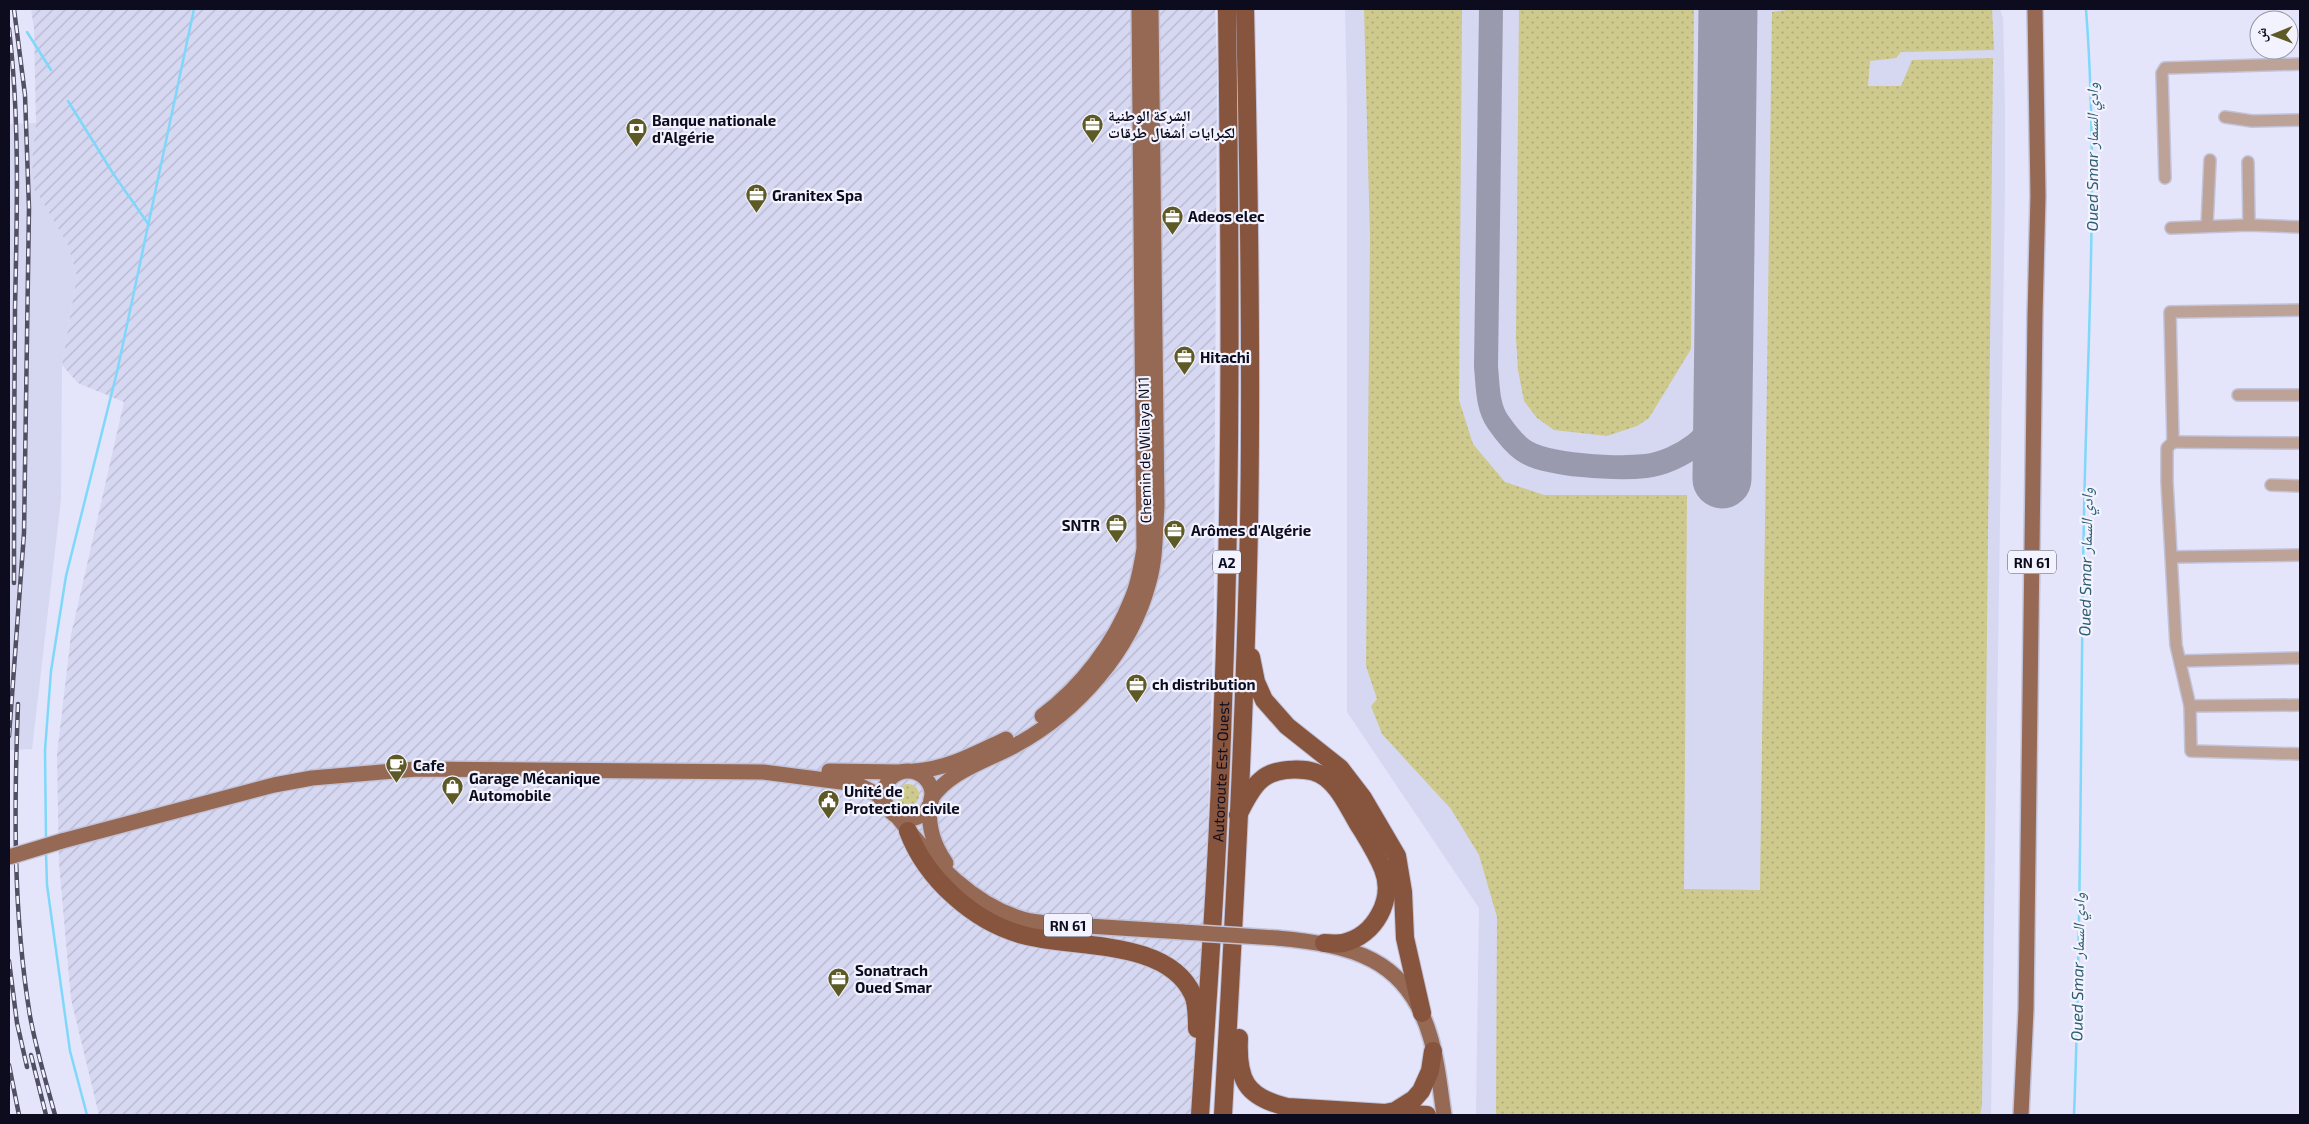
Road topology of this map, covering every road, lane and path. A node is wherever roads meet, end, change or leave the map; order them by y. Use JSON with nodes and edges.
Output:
{"nodes":[{"id":1,"x":1139,"y":9,"type":"edge"},
{"id":2,"x":1151,"y":9,"type":"edge"},
{"id":3,"x":1227,"y":9,"type":"edge"},
{"id":4,"x":1244,"y":9,"type":"edge"},
{"id":5,"x":2035,"y":9,"type":"edge"},
{"id":6,"x":2300,"y":64,"type":"edge"},
{"id":7,"x":2224,"y":117,"type":"dead end"},
{"id":8,"x":2300,"y":120,"type":"edge"},
{"id":9,"x":2210,"y":160,"type":"dead end"},
{"id":10,"x":2248,"y":162,"type":"dead end"},
{"id":11,"x":2165,"y":178,"type":"dead end"},
{"id":12,"x":2249,"y":225,"type":"junction"},
{"id":13,"x":2207,"y":226,"type":"junction"},
{"id":14,"x":2300,"y":227,"type":"edge"},
{"id":15,"x":2171,"y":228,"type":"dead end"},
{"id":16,"x":2300,"y":310,"type":"edge"},
{"id":17,"x":2238,"y":394,"type":"dead end"},
{"id":18,"x":2300,"y":395,"type":"edge"},
{"id":19,"x":2173,"y":442,"type":"junction"},
{"id":20,"x":2300,"y":443,"type":"edge"},
{"id":21,"x":2271,"y":485,"type":"dead end"},
{"id":22,"x":2300,"y":486,"type":"edge"},
{"id":23,"x":2300,"y":555,"type":"edge"},
{"id":24,"x":2172,"y":557,"type":"junction"},
{"id":25,"x":1247,"y":610,"type":"junction"},
{"id":26,"x":2300,"y":658,"type":"edge"},
{"id":27,"x":2181,"y":661,"type":"junction"},
{"id":28,"x":2300,"y":705,"type":"edge"},
{"id":29,"x":2190,"y":706,"type":"junction"},
{"id":30,"x":2300,"y":754,"type":"edge"},
{"id":31,"x":763,"y":772,"type":"junction"},
{"id":32,"x":907,"y":772,"type":"junction"},
{"id":33,"x":930,"y":803,"type":"junction"},
{"id":34,"x":891,"y":810,"type":"junction"},
{"id":35,"x":1237,"y":816,"type":"junction"},
{"id":36,"x":908,"y":831,"type":"junction"},
{"id":37,"x":9,"y":857,"type":"edge"},
{"id":38,"x":963,"y":886,"type":"junction"},
{"id":39,"x":1324,"y":943,"type":"junction"},
{"id":40,"x":1232,"y":958,"type":"junction"},
{"id":41,"x":1422,"y":1013,"type":"junction"},
{"id":42,"x":1434,"y":1051,"type":"junction"},
{"id":43,"x":1384,"y":1113,"type":"junction"},
{"id":44,"x":1200,"y":1115,"type":"edge"},
{"id":45,"x":1223,"y":1115,"type":"edge"},
{"id":46,"x":1427,"y":1115,"type":"edge"},
{"id":47,"x":1444,"y":1115,"type":"edge"},
{"id":48,"x":2021,"y":1115,"type":"edge"}],
"edges":[{"from":1,"to":32,"type":"main road","name":"Chemin de Wilaya N11"},
{"from":2,"to":33,"type":"main road"},
{"from":3,"to":44,"type":"highway","name":"Autoroute Est-Ouest","number":"A2"},
{"from":4,"to":25,"type":"highway","name":"Autoroute Est-Ouest","number":"A2"},
{"from":5,"to":48,"type":"main road","number":"RN 61"},
{"from":6,"to":11,"type":"street"},
{"from":7,"to":8,"type":"street"},
{"from":9,"to":13,"type":"street"},
{"from":10,"to":12,"type":"street"},
{"from":12,"to":13,"type":"street"},
{"from":12,"to":14,"type":"street"},
{"from":13,"to":15,"type":"street"},
{"from":16,"to":19,"type":"street"},
{"from":17,"to":18,"type":"street"},
{"from":19,"to":20,"type":"street"},
{"from":19,"to":24,"type":"street"},
{"from":21,"to":22,"type":"street"},
{"from":23,"to":24,"type":"street"},
{"from":24,"to":27,"type":"street"},
{"from":25,"to":35,"type":"highway","name":"Autoroute Est-Ouest","number":"A2"},
{"from":25,"to":41,"type":"highway"},
{"from":26,"to":27,"type":"street"},
{"from":27,"to":29,"type":"street"},
{"from":28,"to":29,"type":"street"},
{"from":29,"to":30,"type":"street"},
{"from":31,"to":32,"type":"main road","name":"Chemin de Wilaya N11"},
{"from":31,"to":34,"type":"main road","number":"RN 61"},
{"from":31,"to":37,"type":"main road","bridge":true},
{"from":32,"to":33,"type":"main road"},
{"from":32,"to":34,"type":"main road"},
{"from":33,"to":34,"type":"main road"},
{"from":33,"to":38,"type":"main road","number":"RN 61"},
{"from":34,"to":36,"type":"main road","number":"RN 61"},
{"from":35,"to":39,"type":"highway"},
{"from":35,"to":40,"type":"highway","name":"Autoroute Est-Ouest","number":"A2"},
{"from":36,"to":38,"type":"main road","number":"RN 61"},
{"from":36,"to":44,"type":"highway"},
{"from":38,"to":39,"type":"main road","number":"RN 61","bridge":true},
{"from":39,"to":41,"type":"main road","number":"RN 61"},
{"from":40,"to":43,"type":"highway"},
{"from":40,"to":45,"type":"highway","name":"Autoroute Est-Ouest","number":"A2"},
{"from":41,"to":42,"type":"main road","number":"RN 61"},
{"from":42,"to":43,"type":"highway"},
{"from":42,"to":47,"type":"main road","number":"RN 61"},
{"from":43,"to":46,"type":"highway"}]}
